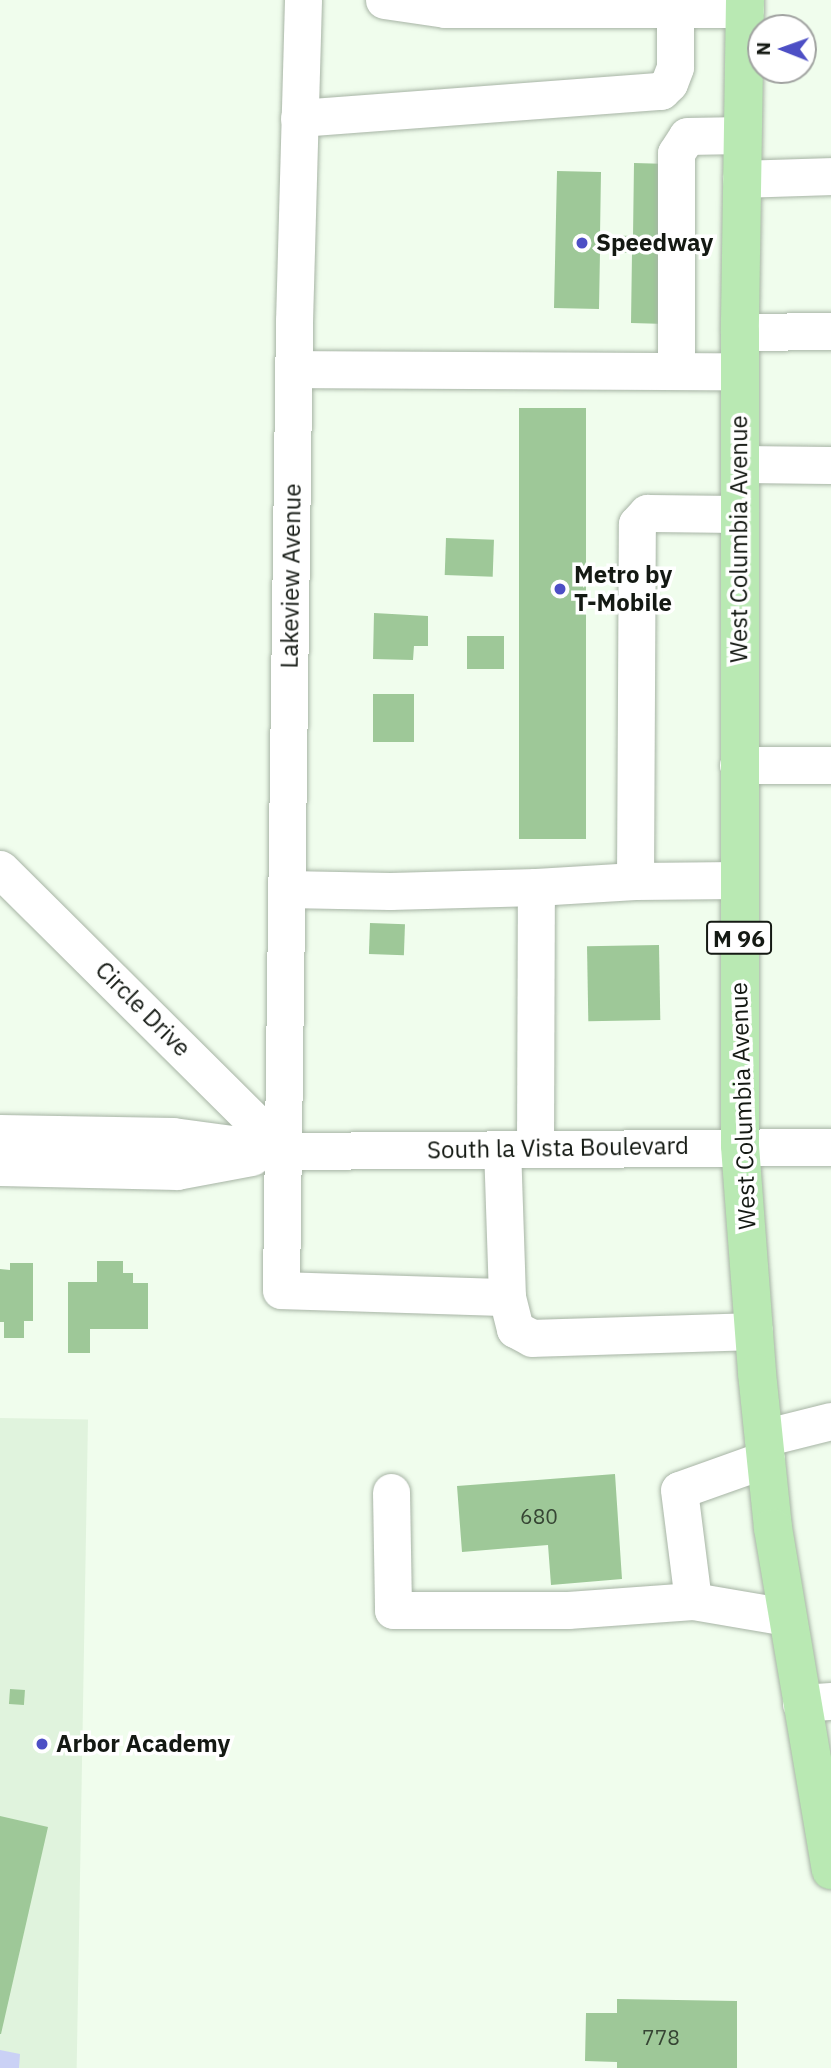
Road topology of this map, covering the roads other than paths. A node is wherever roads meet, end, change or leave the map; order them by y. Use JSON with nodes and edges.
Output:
{"nodes":[{"id":1,"x":303,"y":0,"type":"edge"},
{"id":2,"x":384,"y":0,"type":"edge"},
{"id":3,"x":745,"y":4,"type":"edge"},
{"id":4,"x":445,"y":5,"type":"edge"},
{"id":5,"x":675,"y":5,"type":"edge"},
{"id":6,"x":299,"y":118,"type":"junction"},
{"id":7,"x":743,"y":135,"type":"junction"},
{"id":8,"x":831,"y":176,"type":"edge"},
{"id":9,"x":741,"y":179,"type":"junction"},
{"id":10,"x":831,"y":331,"type":"edge"},
{"id":11,"x":740,"y":332,"type":"junction"},
{"id":12,"x":293,"y":369,"type":"junction"},
{"id":13,"x":677,"y":370,"type":"junction"},
{"id":14,"x":739,"y":371,"type":"junction"},
{"id":15,"x":740,"y":464,"type":"junction"},
{"id":16,"x":831,"y":465,"type":"edge"},
{"id":17,"x":740,"y":514,"type":"junction"},
{"id":18,"x":738,"y":765,"type":"junction"},
{"id":19,"x":831,"y":765,"type":"edge"},
{"id":20,"x":0,"y":869,"type":"edge"},
{"id":21,"x":738,"y":880,"type":"junction"},
{"id":22,"x":635,"y":881,"type":"junction"},
{"id":23,"x":536,"y":887,"type":"junction"},
{"id":24,"x":287,"y":889,"type":"junction"},
{"id":25,"x":0,"y":1133,"type":"edge"},
{"id":26,"x":740,"y":1146,"type":"junction"},
{"id":27,"x":831,"y":1147,"type":"edge"},
{"id":28,"x":518,"y":1149,"type":"junction"},
{"id":29,"x":284,"y":1151,"type":"junction"},
{"id":30,"x":0,"y":1167,"type":"edge"},
{"id":31,"x":507,"y":1297,"type":"junction"},
{"id":32,"x":754,"y":1331,"type":"junction"},
{"id":33,"x":831,"y":1421,"type":"edge"},
{"id":34,"x":764,"y":1449,"type":"junction"},
{"id":35,"x":391,"y":1492,"type":"dead end"},
{"id":36,"x":693,"y":1601,"type":"junction"},
{"id":37,"x":788,"y":1617,"type":"junction"},
{"id":38,"x":816,"y":1702,"type":"edge"},
{"id":39,"x":831,"y":1870,"type":"edge"}],
"edges":[{"from":1,"to":6,"type":"street","name":"Lakeview Avenue"},
{"from":2,"to":4,"type":"street"},
{"from":3,"to":5,"type":"street"},
{"from":3,"to":7,"type":"main road","name":"West Columbia Avenue","number":"M 96"},
{"from":4,"to":5,"type":"street"},
{"from":5,"to":6,"type":"street"},
{"from":6,"to":12,"type":"street","name":"Lakeview Avenue"},
{"from":7,"to":9,"type":"main road","name":"West Columbia Avenue","number":"M 96"},
{"from":7,"to":13,"type":"street"},
{"from":8,"to":9,"type":"street"},
{"from":9,"to":11,"type":"main road","name":"West Columbia Avenue","number":"M 96"},
{"from":10,"to":11,"type":"street"},
{"from":11,"to":14,"type":"main road","name":"West Columbia Avenue","number":"M 96"},
{"from":12,"to":13,"type":"street"},
{"from":12,"to":24,"type":"street","name":"Lakeview Avenue"},
{"from":13,"to":14,"type":"street"},
{"from":14,"to":15,"type":"main road","name":"West Columbia Avenue","number":"M 96"},
{"from":15,"to":16,"type":"street"},
{"from":15,"to":17,"type":"main road","name":"West Columbia Avenue","number":"M 96"},
{"from":17,"to":18,"type":"main road","name":"West Columbia Avenue","number":"M 96"},
{"from":17,"to":22,"type":"street"},
{"from":18,"to":19,"type":"street"},
{"from":18,"to":21,"type":"main road","name":"West Columbia Avenue","number":"M 96"},
{"from":20,"to":29,"type":"street","name":"Circle Drive"},
{"from":21,"to":22,"type":"street"},
{"from":21,"to":26,"type":"main road","name":"West Columbia Avenue","number":"M 96"},
{"from":22,"to":23,"type":"street"},
{"from":23,"to":24,"type":"street"},
{"from":23,"to":28,"type":"street"},
{"from":24,"to":29,"type":"street","name":"Lakeview Avenue"},
{"from":25,"to":29,"type":"street","name":"South la Vista Boulevard"},
{"from":26,"to":27,"type":"street","name":"South la Vista Boulevard"},
{"from":26,"to":28,"type":"street","name":"South la Vista Boulevard"},
{"from":26,"to":32,"type":"main road","name":"West Columbia Avenue","number":"M 96"},
{"from":28,"to":29,"type":"street","name":"South la Vista Boulevard"},
{"from":28,"to":31,"type":"street"},
{"from":29,"to":30,"type":"street","name":"South la Vista Boulevard"},
{"from":29,"to":31,"type":"street","name":"Lakeview Avenue"},
{"from":31,"to":32,"type":"street"},
{"from":32,"to":34,"type":"main road","name":"West Columbia Avenue","number":"M 96"},
{"from":33,"to":34,"type":"street"},
{"from":34,"to":36,"type":"street"},
{"from":34,"to":37,"type":"main road","name":"West Columbia Avenue","number":"M 96"},
{"from":35,"to":36,"type":"street"},
{"from":36,"to":37,"type":"street"},
{"from":37,"to":38,"type":"main road","name":"West Columbia Avenue","number":"M 96"},
{"from":38,"to":39,"type":"main road","name":"West Columbia Avenue","number":"M 96"}]}
